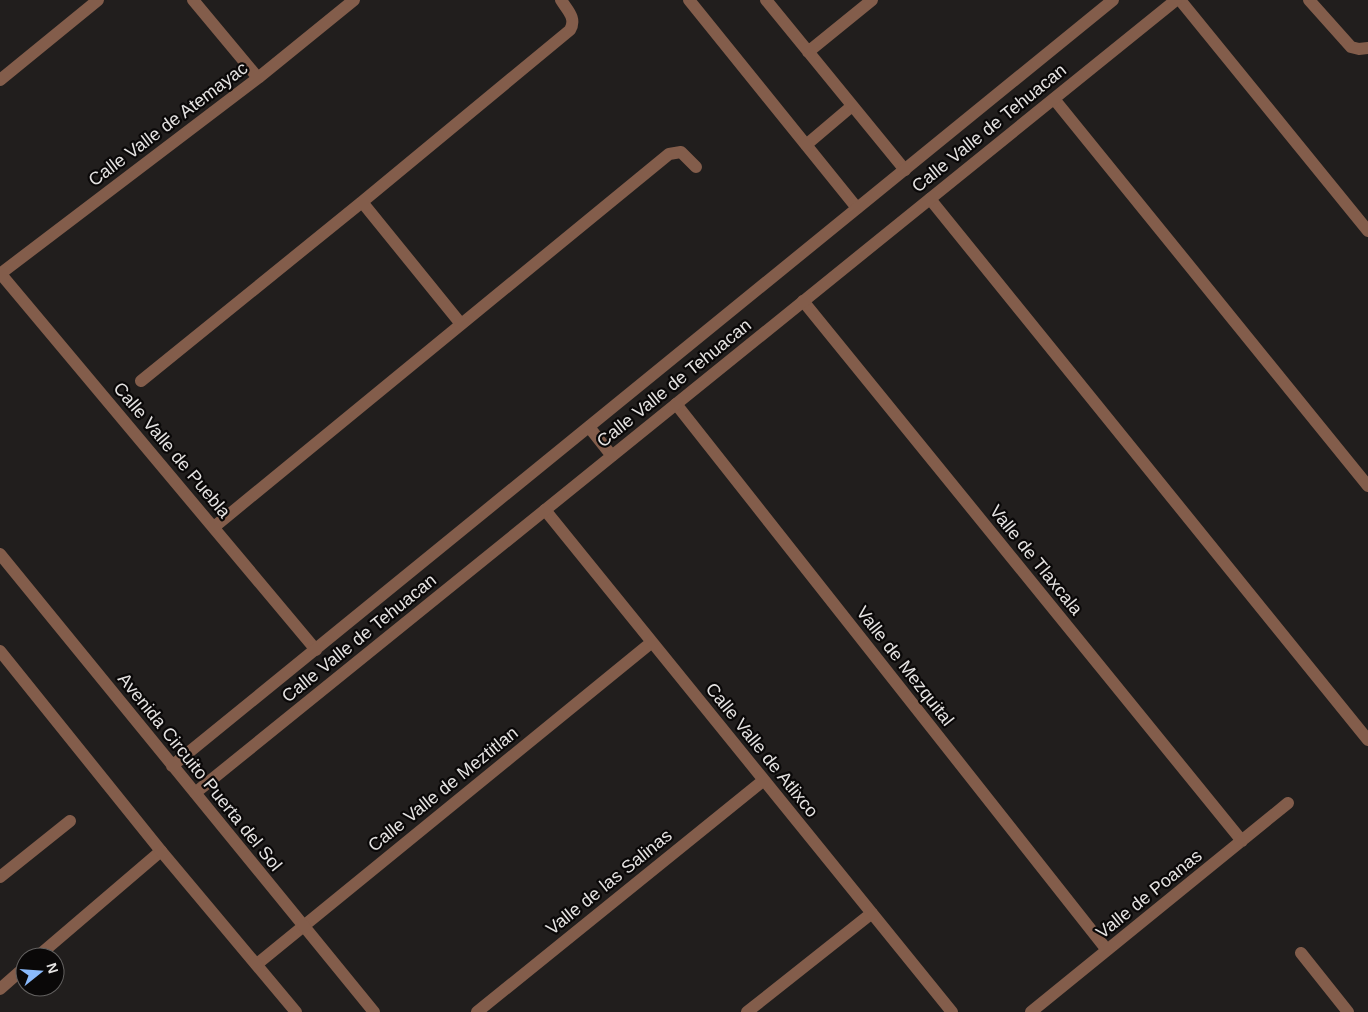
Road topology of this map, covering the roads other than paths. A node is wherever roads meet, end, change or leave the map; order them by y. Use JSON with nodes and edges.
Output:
{"nodes":[{"id":1,"x":98,"y":0,"type":"edge"},
{"id":2,"x":193,"y":0,"type":"edge"},
{"id":3,"x":354,"y":0,"type":"edge"},
{"id":4,"x":561,"y":0,"type":"edge"},
{"id":5,"x":689,"y":0,"type":"edge"},
{"id":6,"x":766,"y":0,"type":"edge"},
{"id":7,"x":872,"y":0,"type":"edge"},
{"id":8,"x":1113,"y":0,"type":"edge"},
{"id":9,"x":1176,"y":0,"type":"edge"},
{"id":10,"x":1180,"y":0,"type":"edge"},
{"id":11,"x":1309,"y":0,"type":"edge"},
{"id":12,"x":1368,"y":48,"type":"edge"},
{"id":13,"x":808,"y":52,"type":"junction"},
{"id":14,"x":258,"y":78,"type":"junction"},
{"id":15,"x":0,"y":80,"type":"edge"},
{"id":16,"x":1054,"y":99,"type":"junction"},
{"id":17,"x":852,"y":106,"type":"junction"},
{"id":18,"x":806,"y":144,"type":"junction"},
{"id":19,"x":696,"y":167,"type":"dead end"},
{"id":20,"x":904,"y":170,"type":"junction"},
{"id":21,"x":930,"y":199,"type":"junction"},
{"id":22,"x":362,"y":202,"type":"junction"},
{"id":23,"x":857,"y":208,"type":"junction"},
{"id":24,"x":1368,"y":231,"type":"edge"},
{"id":25,"x":0,"y":273,"type":"edge"},
{"id":26,"x":803,"y":301,"type":"junction"},
{"id":27,"x":461,"y":324,"type":"junction"},
{"id":28,"x":141,"y":381,"type":"dead end"},
{"id":29,"x":676,"y":404,"type":"junction"},
{"id":30,"x":589,"y":427,"type":"junction"},
{"id":31,"x":612,"y":456,"type":"junction"},
{"id":32,"x":1368,"y":486,"type":"edge"},
{"id":33,"x":545,"y":510,"type":"junction"},
{"id":34,"x":214,"y":527,"type":"junction"},
{"id":35,"x":0,"y":554,"type":"edge"},
{"id":36,"x":652,"y":642,"type":"junction"},
{"id":37,"x":316,"y":650,"type":"junction"},
{"id":38,"x":0,"y":651,"type":"edge"},
{"id":39,"x":1368,"y":740,"type":"edge"},
{"id":40,"x":172,"y":766,"type":"junction"},
{"id":41,"x":764,"y":780,"type":"junction"},
{"id":42,"x":195,"y":793,"type":"junction"},
{"id":43,"x":1288,"y":803,"type":"dead end"},
{"id":44,"x":70,"y":821,"type":"dead end"},
{"id":45,"x":1242,"y":841,"type":"junction"},
{"id":46,"x":161,"y":851,"type":"junction"},
{"id":47,"x":0,"y":877,"type":"edge"},
{"id":48,"x":872,"y":913,"type":"junction"},
{"id":49,"x":303,"y":925,"type":"junction"},
{"id":50,"x":49,"y":947,"type":"edge"},
{"id":51,"x":1107,"y":950,"type":"junction"},
{"id":52,"x":1301,"y":953,"type":"dead end"},
{"id":53,"x":257,"y":964,"type":"junction"},
{"id":54,"x":15,"y":976,"type":"edge"},
{"id":55,"x":0,"y":989,"type":"edge"},
{"id":56,"x":296,"y":1012,"type":"edge"},
{"id":57,"x":374,"y":1012,"type":"edge"},
{"id":58,"x":477,"y":1012,"type":"edge"},
{"id":59,"x":747,"y":1012,"type":"edge"},
{"id":60,"x":952,"y":1012,"type":"edge"},
{"id":61,"x":1031,"y":1012,"type":"edge"},
{"id":62,"x":1348,"y":1012,"type":"edge"}],
"edges":[{"from":1,"to":15,"type":"street"},
{"from":2,"to":14,"type":"street"},
{"from":3,"to":14,"type":"street","name":"Calle Valle de Atemayac"},
{"from":4,"to":22,"type":"street"},
{"from":5,"to":18,"type":"street"},
{"from":6,"to":13,"type":"street"},
{"from":7,"to":13,"type":"street"},
{"from":8,"to":20,"type":"street","name":"Calle Valle de Tehuacan"},
{"from":9,"to":16,"type":"street","name":"Calle Valle de Tehuacan"},
{"from":10,"to":24,"type":"street"},
{"from":11,"to":12,"type":"street"},
{"from":13,"to":17,"type":"street"},
{"from":14,"to":25,"type":"street","name":"Calle Valle de Atemayac"},
{"from":16,"to":21,"type":"street","name":"Calle Valle de Tehuacan"},
{"from":16,"to":32,"type":"street"},
{"from":17,"to":18,"type":"street"},
{"from":17,"to":20,"type":"street"},
{"from":18,"to":23,"type":"street"},
{"from":19,"to":27,"type":"street"},
{"from":20,"to":23,"type":"street","name":"Calle Valle de Tehuacan"},
{"from":21,"to":26,"type":"street","name":"Calle Valle de Tehuacan"},
{"from":21,"to":39,"type":"street"},
{"from":22,"to":27,"type":"street"},
{"from":22,"to":28,"type":"street"},
{"from":23,"to":30,"type":"street","name":"Calle Valle de Tehuacan"},
{"from":25,"to":34,"type":"street","name":"Calle Valle de Puebla"},
{"from":26,"to":29,"type":"street","name":"Calle Valle de Tehuacan"},
{"from":26,"to":45,"type":"street","name":"Valle de Tlaxcala"},
{"from":27,"to":34,"type":"street"},
{"from":29,"to":31,"type":"street","name":"Calle Valle de Tehuacan"},
{"from":29,"to":51,"type":"street","name":"Valle de Mezquital"},
{"from":30,"to":31,"type":"street"},
{"from":30,"to":37,"type":"street","name":"Calle Valle de Tehuacan"},
{"from":31,"to":33,"type":"street","name":"Calle Valle de Tehuacan"},
{"from":33,"to":36,"type":"street","name":"Calle Valle de Atlixco"},
{"from":33,"to":42,"type":"street","name":"Calle Valle de Tehuacan"},
{"from":34,"to":37,"type":"street","name":"Calle Valle de Puebla"},
{"from":35,"to":40,"type":"street","name":"Avenida Circuito Puerta del Sol"},
{"from":36,"to":41,"type":"street","name":"Calle Valle de Atlixco"},
{"from":36,"to":49,"type":"street","name":"Calle Valle de Meztitlan"},
{"from":37,"to":40,"type":"street","name":"Calle Valle de Tehuacan"},
{"from":38,"to":46,"type":"street"},
{"from":40,"to":42,"type":"street","name":"Avenida Circuito Puerta del Sol"},
{"from":41,"to":48,"type":"street","name":"Calle Valle de Atlixco"},
{"from":41,"to":58,"type":"street","name":"Valle de las Salinas"},
{"from":42,"to":49,"type":"street","name":"Avenida Circuito Puerta del Sol"},
{"from":43,"to":45,"type":"street","name":"Valle de Poanas"},
{"from":44,"to":47,"type":"street"},
{"from":45,"to":51,"type":"street","name":"Valle de Poanas"},
{"from":46,"to":50,"type":"street"},
{"from":46,"to":53,"type":"street"},
{"from":48,"to":59,"type":"street"},
{"from":48,"to":60,"type":"street","name":"Calle Valle de Atlixco"},
{"from":49,"to":53,"type":"street","name":"Calle Valle de Meztitlan"},
{"from":49,"to":57,"type":"street","name":"Avenida Circuito Puerta del Sol"},
{"from":51,"to":61,"type":"street","name":"Valle de Poanas"},
{"from":52,"to":62,"type":"street"},
{"from":53,"to":56,"type":"street"},
{"from":54,"to":55,"type":"street"}]}
